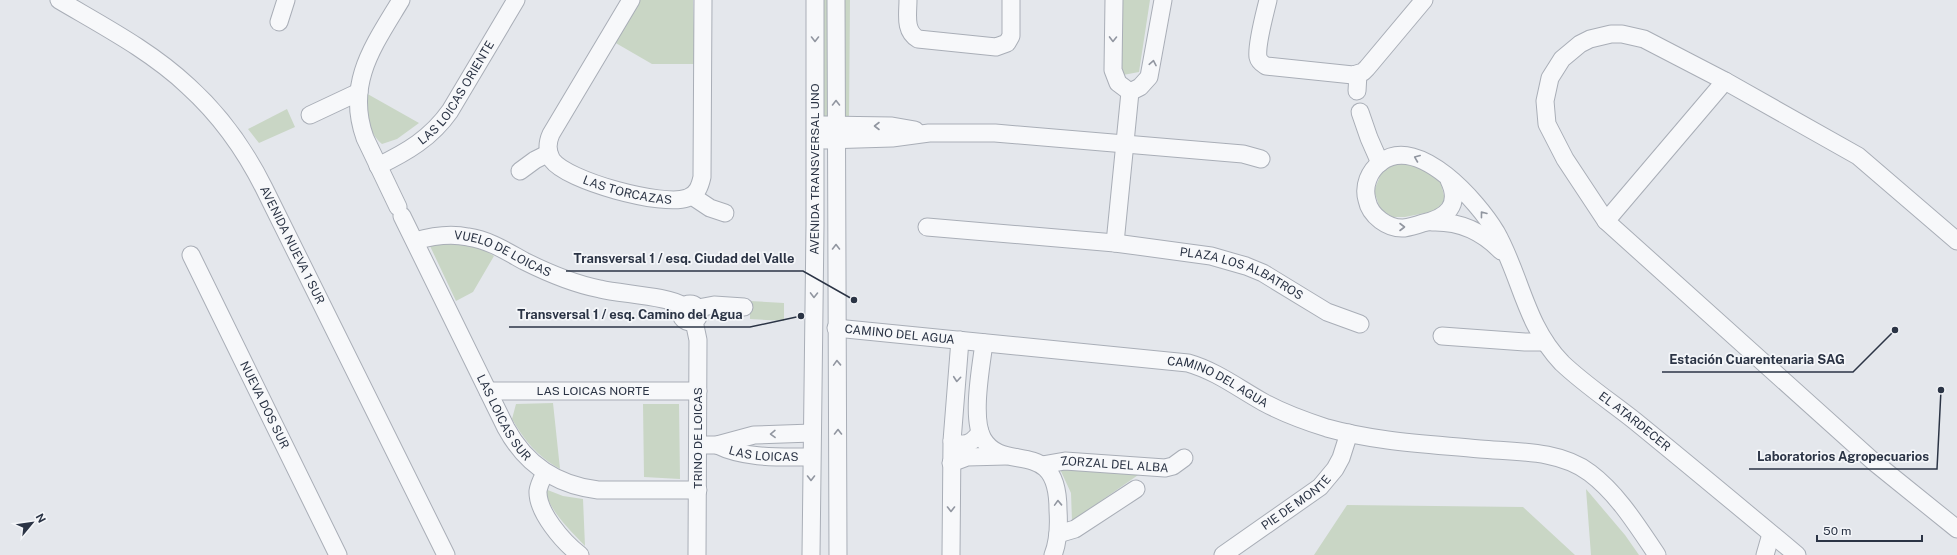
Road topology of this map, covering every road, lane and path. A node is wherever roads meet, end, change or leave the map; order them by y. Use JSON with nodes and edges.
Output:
{"nodes":[{"id":1,"x":59,"y":0,"type":"edge"},
{"id":2,"x":286,"y":0,"type":"edge"},
{"id":3,"x":401,"y":0,"type":"edge"},
{"id":4,"x":516,"y":0,"type":"edge"},
{"id":5,"x":631,"y":0,"type":"edge"},
{"id":6,"x":703,"y":0,"type":"edge"},
{"id":7,"x":815,"y":0,"type":"edge"},
{"id":8,"x":836,"y":0,"type":"edge"},
{"id":9,"x":908,"y":0,"type":"edge"},
{"id":10,"x":1010,"y":0,"type":"edge"},
{"id":11,"x":1114,"y":0,"type":"edge"},
{"id":12,"x":1163,"y":0,"type":"edge"},
{"id":13,"x":1268,"y":0,"type":"edge"},
{"id":14,"x":1424,"y":0,"type":"edge"},
{"id":15,"x":280,"y":22,"type":"dead end"},
{"id":16,"x":1725,"y":81,"type":"junction"},
{"id":17,"x":359,"y":92,"type":"junction"},
{"id":18,"x":1130,"y":92,"type":"junction"},
{"id":19,"x":1360,"y":112,"type":"dead end"},
{"id":20,"x":310,"y":116,"type":"dead end"},
{"id":21,"x":815,"y":133,"type":"junction"},
{"id":22,"x":836,"y":133,"type":"junction"},
{"id":23,"x":1125,"y":144,"type":"junction"},
{"id":24,"x":549,"y":153,"type":"junction"},
{"id":25,"x":1261,"y":159,"type":"dead end"},
{"id":26,"x":1380,"y":163,"type":"junction"},
{"id":27,"x":378,"y":166,"type":"junction"},
{"id":28,"x":520,"y":172,"type":"dead end"},
{"id":29,"x":1449,"y":180,"type":"junction"},
{"id":30,"x":692,"y":196,"type":"junction"},
{"id":31,"x":725,"y":213,"type":"dead end"},
{"id":32,"x":1606,"y":221,"type":"junction"},
{"id":33,"x":1430,"y":222,"type":"junction"},
{"id":34,"x":927,"y":227,"type":"dead end"},
{"id":35,"x":415,"y":241,"type":"junction"},
{"id":36,"x":1957,"y":241,"type":"edge"},
{"id":37,"x":1115,"y":244,"type":"junction"},
{"id":38,"x":191,"y":255,"type":"dead end"},
{"id":39,"x":1509,"y":260,"type":"junction"},
{"id":40,"x":744,"y":307,"type":"dead end"},
{"id":41,"x":692,"y":312,"type":"junction"},
{"id":42,"x":1360,"y":324,"type":"dead end"},
{"id":43,"x":836,"y":328,"type":"junction"},
{"id":44,"x":1442,"y":336,"type":"dead end"},
{"id":45,"x":960,"y":340,"type":"junction"},
{"id":46,"x":1545,"y":342,"type":"junction"},
{"id":47,"x":984,"y":343,"type":"junction"},
{"id":48,"x":488,"y":391,"type":"junction"},
{"id":49,"x":698,"y":391,"type":"junction"},
{"id":50,"x":812,"y":397,"type":"junction"},
{"id":51,"x":838,"y":398,"type":"junction"},
{"id":52,"x":980,"y":432,"type":"junction"},
{"id":53,"x":812,"y":433,"type":"junction"},
{"id":54,"x":1350,"y":433,"type":"junction"},
{"id":55,"x":952,"y":441,"type":"junction"},
{"id":56,"x":698,"y":445,"type":"junction"},
{"id":57,"x":717,"y":445,"type":"junction"},
{"id":58,"x":811,"y":456,"type":"junction"},
{"id":59,"x":1006,"y":456,"type":"junction"},
{"id":60,"x":1184,"y":458,"type":"dead end"},
{"id":61,"x":951,"y":463,"type":"junction"},
{"id":62,"x":1042,"y":465,"type":"junction"},
{"id":63,"x":544,"y":473,"type":"junction"},
{"id":64,"x":1136,"y":489,"type":"dead end"},
{"id":65,"x":698,"y":490,"type":"junction"},
{"id":66,"x":811,"y":528,"type":"junction"},
{"id":67,"x":838,"y":528,"type":"junction"},
{"id":68,"x":1957,"y":529,"type":"edge"},
{"id":69,"x":1058,"y":534,"type":"junction"},
{"id":70,"x":1772,"y":534,"type":"junction"},
{"id":71,"x":338,"y":555,"type":"edge"},
{"id":72,"x":446,"y":555,"type":"edge"},
{"id":73,"x":580,"y":555,"type":"edge"},
{"id":74,"x":697,"y":555,"type":"edge"},
{"id":75,"x":811,"y":555,"type":"edge"},
{"id":76,"x":838,"y":555,"type":"edge"},
{"id":77,"x":951,"y":555,"type":"edge"},
{"id":78,"x":1053,"y":555,"type":"edge"},
{"id":79,"x":1223,"y":555,"type":"edge"},
{"id":80,"x":1656,"y":555,"type":"edge"},
{"id":81,"x":1765,"y":555,"type":"edge"},
{"id":82,"x":1797,"y":555,"type":"edge"}],
"edges":[{"from":1,"to":72,"type":"street","name":"AVENIDA NUEVA 1 SUR"},
{"from":2,"to":15,"type":"street"},
{"from":3,"to":17,"type":"street","name":"LAS LOICAS SUR"},
{"from":4,"to":27,"type":"street","name":"LAS LOICAS ORIENTE"},
{"from":5,"to":24,"type":"street"},
{"from":6,"to":30,"type":"street"},
{"from":7,"to":21,"type":"street","name":"AVENIDA TRANSVERSAL UNO","one_way":true},
{"from":22,"to":8,"type":"street","name":"AVENIDA TRANSVERSAL UNO","one_way":true},
{"from":9,"to":10,"type":"street"},
{"from":11,"to":18,"type":"street","one_way":true},
{"from":18,"to":12,"type":"street","one_way":true},
{"from":13,"to":14,"type":"street"},
{"from":16,"to":32,"type":"street"},
{"from":16,"to":32,"type":"street"},
{"from":16,"to":36,"type":"street"},
{"from":17,"to":20,"type":"street"},
{"from":17,"to":27,"type":"street","name":"LAS LOICAS SUR"},
{"from":18,"to":23,"type":"street"},
{"from":19,"to":26,"type":"street"},
{"from":21,"to":22,"type":"street"},
{"from":21,"to":50,"type":"street","name":"AVENIDA TRANSVERSAL UNO","one_way":true},
{"from":22,"to":23,"type":"street"},
{"from":43,"to":22,"type":"street","name":"AVENIDA TRANSVERSAL UNO","one_way":true},
{"from":23,"to":25,"type":"street"},
{"from":23,"to":37,"type":"street"},
{"from":24,"to":28,"type":"street"},
{"from":24,"to":30,"type":"street","name":"LAS TORCAZAS"},
{"from":29,"to":26,"type":"street","name":"EL ATARDECER","one_way":true},
{"from":26,"to":33,"type":"street","name":"EL ATARDECER","one_way":true},
{"from":27,"to":35,"type":"street","name":"LAS LOICAS SUR"},
{"from":29,"to":33,"type":"street","name":"EL ATARDECER"},
{"from":39,"to":29,"type":"street","name":"EL ATARDECER","one_way":true},
{"from":30,"to":31,"type":"street"},
{"from":32,"to":68,"type":"street"},
{"from":33,"to":39,"type":"street","name":"EL ATARDECER"},
{"from":34,"to":37,"type":"street","name":"PLAZA LOS ALBATROS"},
{"from":35,"to":41,"type":"street","name":"VUELO DE LOICAS"},
{"from":35,"to":48,"type":"street","name":"LAS LOICAS SUR"},
{"from":37,"to":42,"type":"street","name":"PLAZA LOS ALBATROS"},
{"from":38,"to":71,"type":"street","name":"NUEVA DOS SUR"},
{"from":39,"to":46,"type":"street","name":"EL ATARDECER"},
{"from":40,"to":41,"type":"street","name":"VUELO DE LOICAS"},
{"from":41,"to":49,"type":"street","name":"TRINO DE LOICAS"},
{"from":43,"to":45,"type":"street","name":"CAMINO DEL AGUA"},
{"from":51,"to":43,"type":"street","name":"AVENIDA TRANSVERSAL UNO","one_way":true},
{"from":44,"to":46,"type":"street"},
{"from":45,"to":47,"type":"street","name":"CAMINO DEL AGUA"},
{"from":45,"to":55,"type":"street","one_way":true},
{"from":46,"to":70,"type":"street","name":"EL ATARDECER"},
{"from":47,"to":52,"type":"street"},
{"from":47,"to":54,"type":"street","name":"CAMINO DEL AGUA"},
{"from":48,"to":49,"type":"street","name":"LAS LOICAS NORTE"},
{"from":48,"to":63,"type":"street","name":"LAS LOICAS SUR"},
{"from":49,"to":56,"type":"street","name":"TRINO DE LOICAS"},
{"from":50,"to":51,"type":"street"},
{"from":50,"to":53,"type":"street","name":"AVENIDA TRANSVERSAL UNO"},
{"from":67,"to":51,"type":"street","name":"AVENIDA TRANSVERSAL UNO","one_way":true},
{"from":52,"to":55,"type":"street"},
{"from":52,"to":59,"type":"street"},
{"from":53,"to":57,"type":"street","name":"LAS LOICAS","one_way":true},
{"from":53,"to":58,"type":"street","name":"AVENIDA TRANSVERSAL UNO"},
{"from":54,"to":79,"type":"street","name":"PIE DE MONTE"},
{"from":54,"to":80,"type":"street","name":"CAMINO DEL AGUA"},
{"from":55,"to":61,"type":"street"},
{"from":56,"to":57,"type":"street","name":"LAS LOICAS"},
{"from":56,"to":65,"type":"street","name":"TRINO DE LOICAS"},
{"from":57,"to":58,"type":"street","name":"LAS LOICAS"},
{"from":58,"to":66,"type":"street","name":"AVENIDA TRANSVERSAL UNO","one_way":true},
{"from":59,"to":61,"type":"street"},
{"from":59,"to":62,"type":"street"},
{"from":60,"to":62,"type":"street","name":"ZORZAL DEL ALBA"},
{"from":61,"to":77,"type":"street","one_way":true},
{"from":69,"to":62,"type":"street","one_way":true},
{"from":63,"to":65,"type":"street","name":"LAS LOICAS SUR"},
{"from":63,"to":73,"type":"street"},
{"from":64,"to":69,"type":"street"},
{"from":65,"to":74,"type":"street","name":"TRINO DE LOICAS"},
{"from":66,"to":67,"type":"street"},
{"from":66,"to":75,"type":"street","name":"AVENIDA TRANSVERSAL UNO"},
{"from":67,"to":76,"type":"street","name":"AVENIDA TRANSVERSAL UNO"},
{"from":69,"to":78,"type":"street"},
{"from":70,"to":81,"type":"street"},
{"from":70,"to":82,"type":"street","name":"EL ATARDECER"}]}
